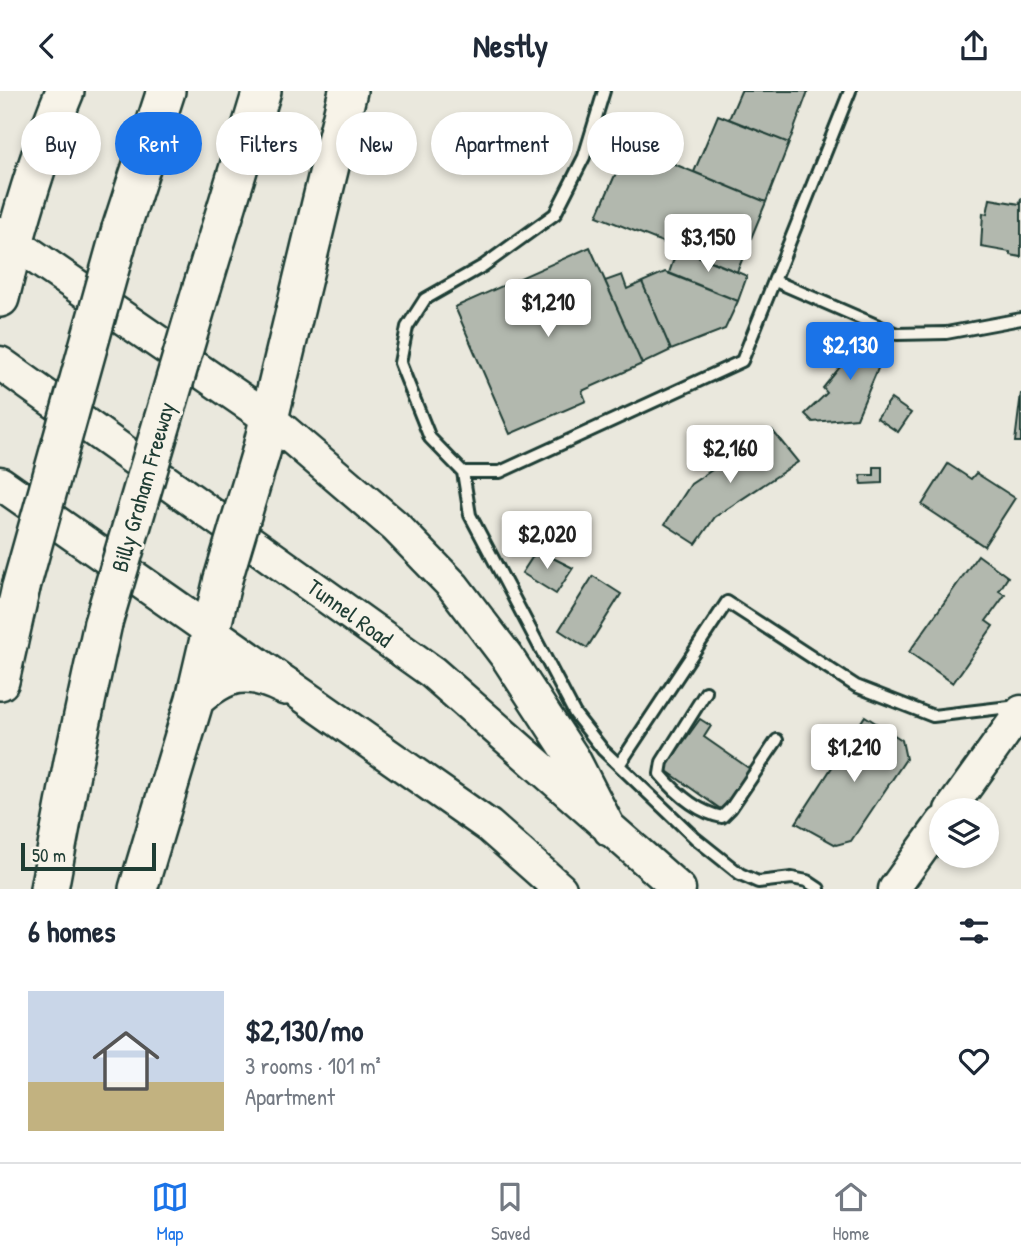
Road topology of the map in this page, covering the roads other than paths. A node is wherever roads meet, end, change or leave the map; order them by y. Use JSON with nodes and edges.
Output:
{"nodes":[{"id":1,"x":65,"y":91,"type":"edge"},
{"id":2,"x":166,"y":91,"type":"edge"},
{"id":3,"x":262,"y":91,"type":"edge"},
{"id":4,"x":348,"y":91,"type":"edge"},
{"id":5,"x":604,"y":91,"type":"edge"},
{"id":6,"x":850,"y":91,"type":"edge"},
{"id":7,"x":7,"y":237,"type":"edge"},
{"id":8,"x":775,"y":281,"type":"junction"},
{"id":9,"x":0,"y":296,"type":"edge"},
{"id":10,"x":1021,"y":319,"type":"edge"},
{"id":11,"x":0,"y":363,"type":"edge"},
{"id":12,"x":266,"y":435,"type":"junction"},
{"id":13,"x":463,"y":472,"type":"junction"},
{"id":14,"x":0,"y":483,"type":"edge"},
{"id":15,"x":210,"y":628,"type":"junction"},
{"id":16,"x":0,"y":681,"type":"edge"},
{"id":17,"x":285,"y":686,"type":"junction"},
{"id":18,"x":706,"y":692,"type":"dead end"},
{"id":19,"x":195,"y":699,"type":"junction"},
{"id":20,"x":1021,"y":708,"type":"edge"},
{"id":21,"x":777,"y":740,"type":"dead end"},
{"id":22,"x":619,"y":765,"type":"junction"},
{"id":23,"x":958,"y":798,"type":"edge"},
{"id":24,"x":610,"y":830,"type":"junction"},
{"id":25,"x":929,"y":840,"type":"edge"},
{"id":26,"x":49,"y":889,"type":"edge"},
{"id":27,"x":138,"y":889,"type":"edge"},
{"id":28,"x":560,"y":889,"type":"edge"},
{"id":29,"x":679,"y":889,"type":"edge"},
{"id":30,"x":819,"y":889,"type":"edge"},
{"id":31,"x":894,"y":889,"type":"edge"}],
"edges":[{"from":1,"to":7,"type":"highway"},
{"from":2,"to":16,"type":"highway","bridge":true},
{"from":3,"to":26,"type":"highway","name":"Billy Graham Freeway","bridge":true},
{"from":4,"to":12,"type":"highway"},
{"from":5,"to":13,"type":"lane"},
{"from":6,"to":8,"type":"lane"},
{"from":7,"to":9,"type":"highway"},
{"from":7,"to":12,"type":"main road"},
{"from":8,"to":10,"type":"lane"},
{"from":8,"to":13,"type":"lane"},
{"from":11,"to":24,"type":"main road","name":"Tunnel Road"},
{"from":12,"to":15,"type":"highway","bridge":true},
{"from":12,"to":24,"type":"main road"},
{"from":13,"to":22,"type":"lane"},
{"from":14,"to":15,"type":"main road"},
{"from":15,"to":17,"type":"main road"},
{"from":15,"to":19,"type":"highway"},
{"from":17,"to":19,"type":"highway"},
{"from":17,"to":28,"type":"main road"},
{"from":18,"to":21,"type":"lane"},
{"from":19,"to":27,"type":"highway"},
{"from":20,"to":22,"type":"lane"},
{"from":20,"to":23,"type":"main road"},
{"from":22,"to":30,"type":"lane"},
{"from":24,"to":29,"type":"main road","name":"Tunnel Road"},
{"from":25,"to":31,"type":"main road"}]}
